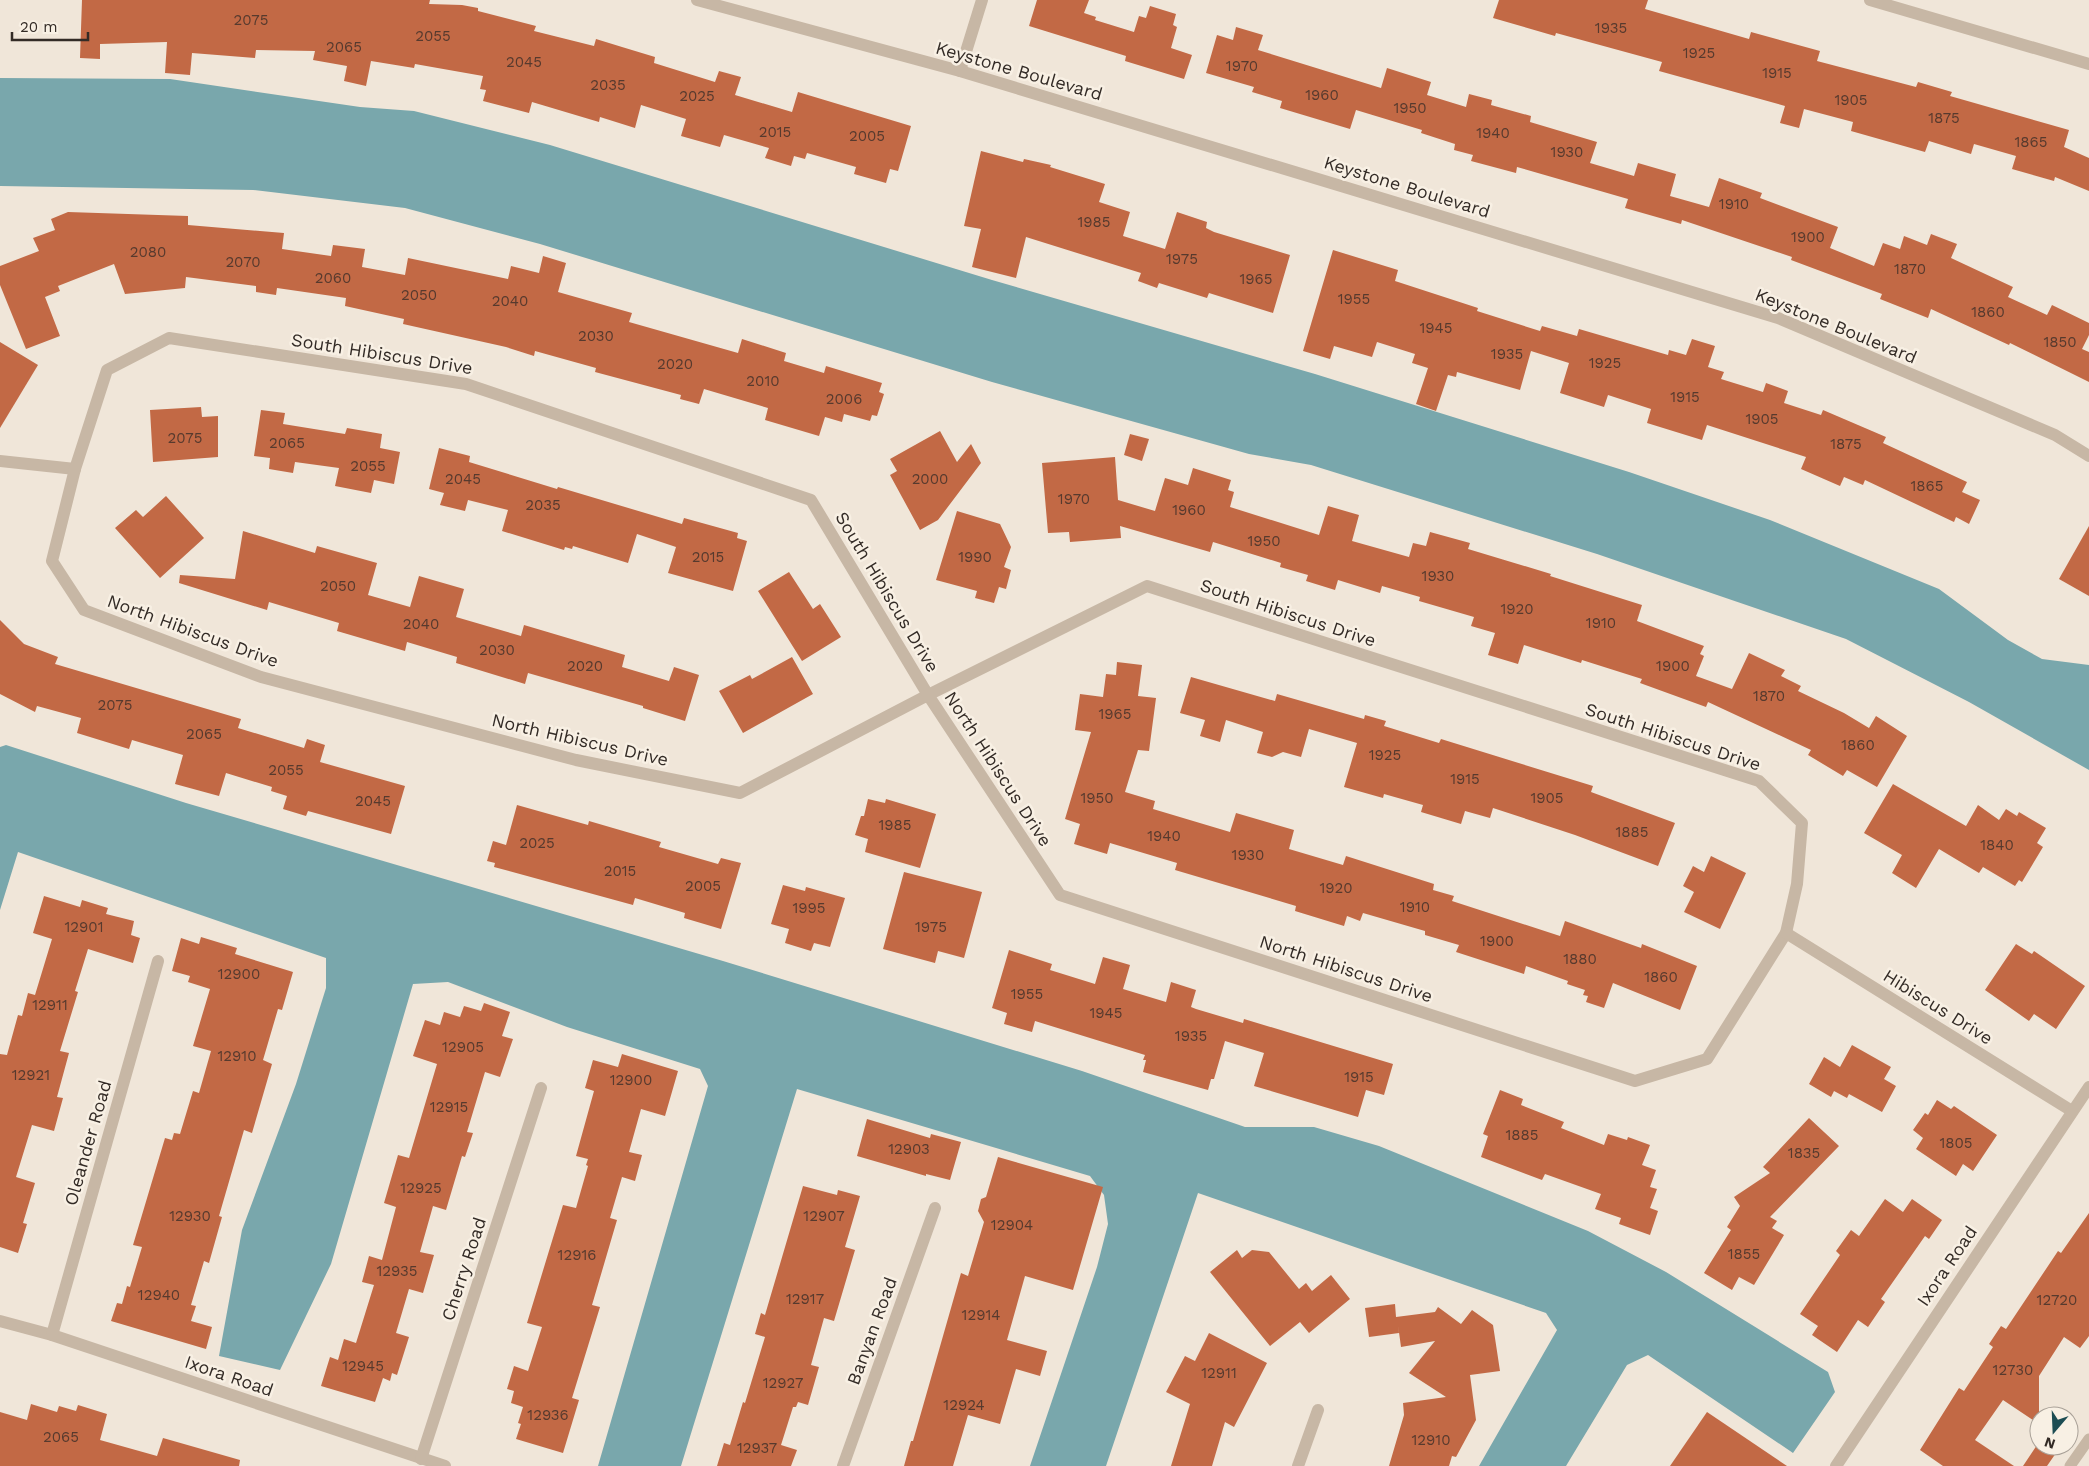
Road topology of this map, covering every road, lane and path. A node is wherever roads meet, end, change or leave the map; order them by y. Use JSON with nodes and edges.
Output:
{"nodes":[{"id":1,"x":697,"y":0,"type":"edge"},
{"id":2,"x":982,"y":0,"type":"edge"},
{"id":3,"x":1870,"y":0,"type":"edge"},
{"id":4,"x":2089,"y":64,"type":"edge"},
{"id":5,"x":960,"y":71,"type":"junction"},
{"id":6,"x":2089,"y":456,"type":"edge"},
{"id":7,"x":0,"y":461,"type":"edge"},
{"id":8,"x":75,"y":469,"type":"junction"},
{"id":9,"x":928,"y":695,"type":"junction"},
{"id":10,"x":1786,"y":933,"type":"junction"},
{"id":11,"x":158,"y":961,"type":"dead end"},
{"id":12,"x":2089,"y":1087,"type":"edge"},
{"id":13,"x":541,"y":1088,"type":"dead end"},
{"id":14,"x":2072,"y":1111,"type":"junction"},
{"id":15,"x":935,"y":1208,"type":"dead end"},
{"id":16,"x":0,"y":1321,"type":"edge"},
{"id":17,"x":52,"y":1335,"type":"junction"},
{"id":18,"x":1318,"y":1410,"type":"dead end"},
{"id":19,"x":2089,"y":1439,"type":"edge"},
{"id":20,"x":421,"y":1460,"type":"junction"},
{"id":21,"x":445,"y":1466,"type":"edge"},
{"id":22,"x":843,"y":1466,"type":"edge"},
{"id":23,"x":1298,"y":1466,"type":"edge"},
{"id":24,"x":1836,"y":1466,"type":"edge"},
{"id":25,"x":2071,"y":1466,"type":"edge"}],
"edges":[{"from":1,"to":5,"type":"street","name":"Keystone Boulevard"},
{"from":2,"to":5,"type":"street"},
{"from":3,"to":4,"type":"street"},
{"from":5,"to":6,"type":"street","name":"Keystone Boulevard"},
{"from":7,"to":8,"type":"street"},
{"from":8,"to":9,"type":"street","name":"North Hibiscus Drive"},
{"from":8,"to":9,"type":"street","name":"South Hibiscus Drive"},
{"from":9,"to":10,"type":"street","name":"South Hibiscus Drive"},
{"from":9,"to":10,"type":"street","name":"North Hibiscus Drive"},
{"from":10,"to":14,"type":"street","name":"Hibiscus Drive"},
{"from":11,"to":17,"type":"street","name":"Oleander Road"},
{"from":12,"to":14,"type":"street","name":"Ixora Road"},
{"from":13,"to":20,"type":"street","name":"Cherry Road"},
{"from":14,"to":24,"type":"street","name":"Ixora Road"},
{"from":15,"to":22,"type":"street","name":"Banyan Road"},
{"from":16,"to":17,"type":"street","name":"Ixora Road"},
{"from":17,"to":20,"type":"street","name":"Ixora Road"},
{"from":18,"to":23,"type":"street"},
{"from":19,"to":25,"type":"lane"},
{"from":20,"to":21,"type":"street","name":"Ixora Road"}]}
